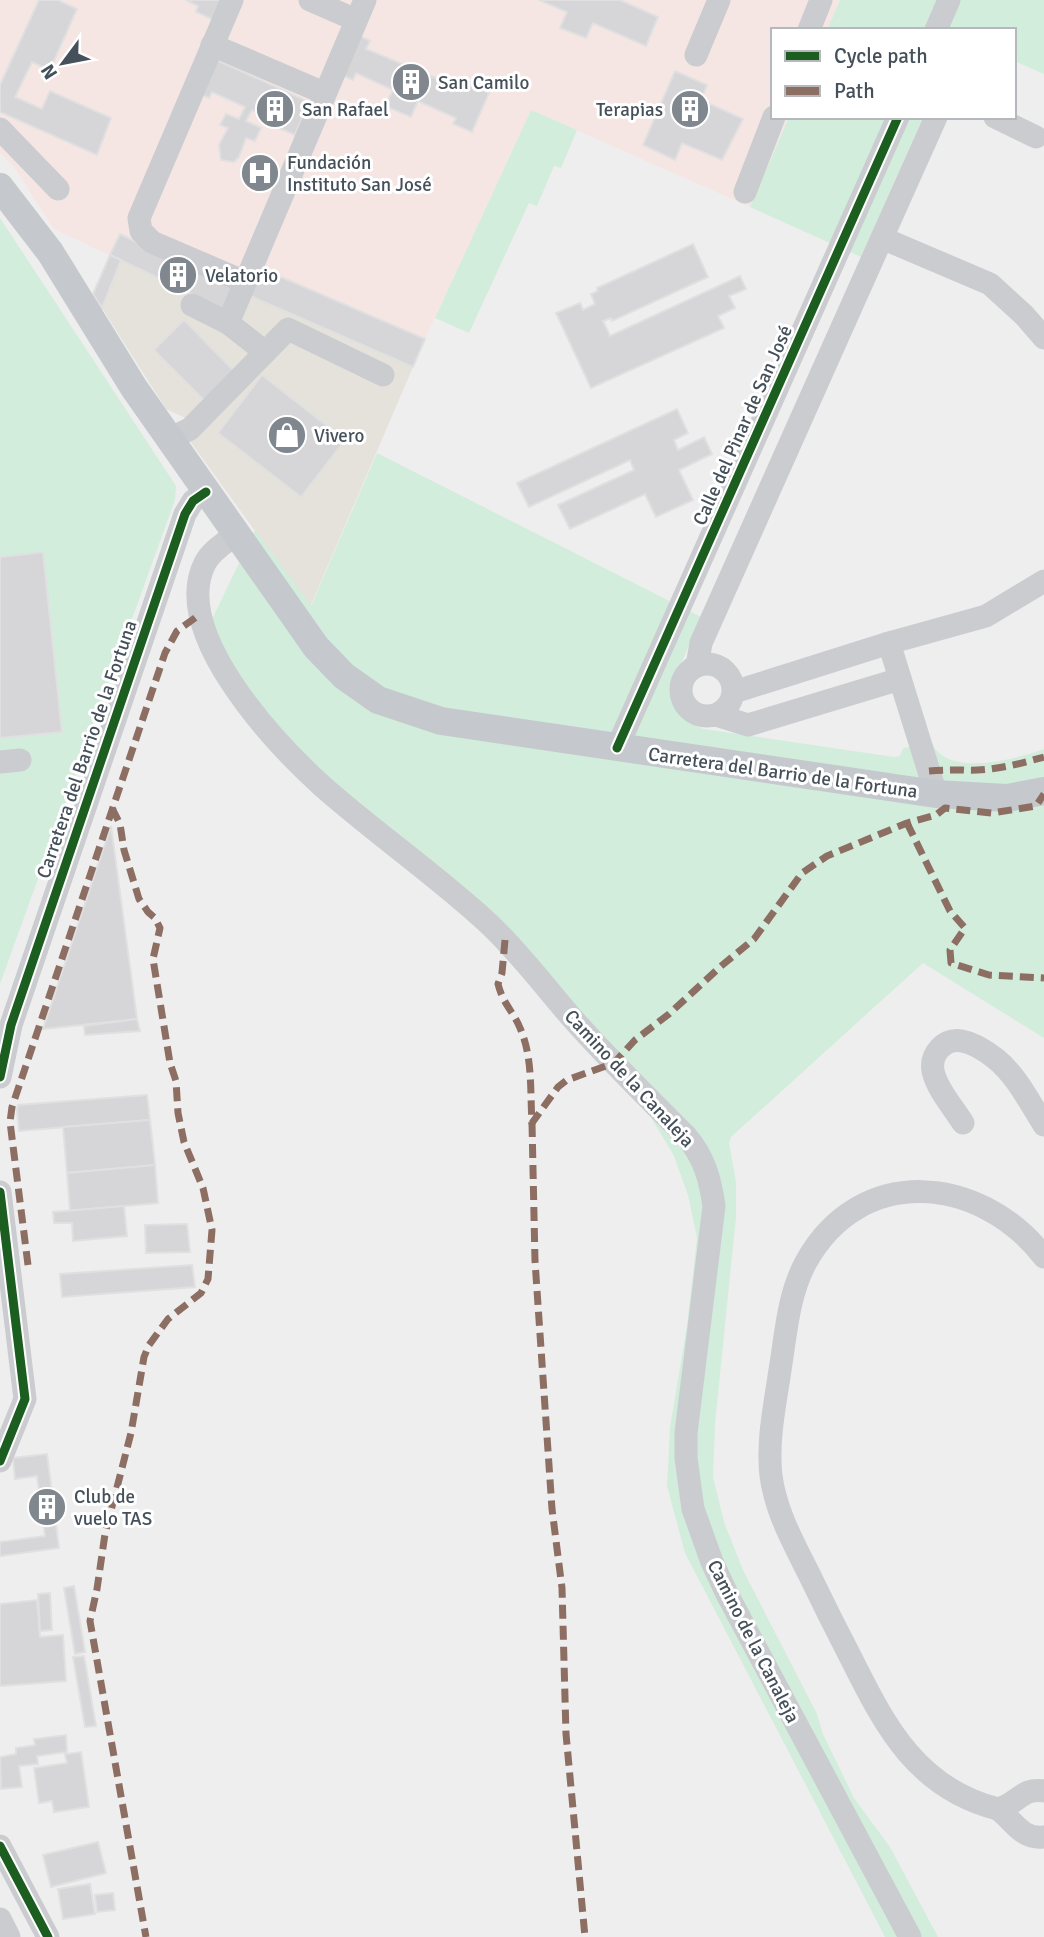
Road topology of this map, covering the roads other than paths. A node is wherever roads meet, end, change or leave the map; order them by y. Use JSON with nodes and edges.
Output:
{"nodes":[{"id":1,"x":232,"y":0,"type":"edge"},
{"id":2,"x":310,"y":0,"type":"edge"},
{"id":3,"x":719,"y":0,"type":"edge"},
{"id":4,"x":821,"y":0,"type":"edge"},
{"id":5,"x":949,"y":0,"type":"edge"},
{"id":6,"x":361,"y":10,"type":"edge"},
{"id":7,"x":810,"y":28,"type":"edge"},
{"id":8,"x":937,"y":28,"type":"edge"},
{"id":9,"x":212,"y":45,"type":"junction"},
{"id":10,"x":696,"y":55,"type":"dead end"},
{"id":11,"x":324,"y":93,"type":"junction"},
{"id":12,"x":773,"y":119,"type":"edge"},
{"id":13,"x":935,"y":119,"type":"edge"},
{"id":14,"x":999,"y":119,"type":"edge"},
{"id":15,"x":894,"y":127,"type":"edge"},
{"id":16,"x":0,"y":129,"type":"edge"},
{"id":17,"x":1036,"y":136,"type":"dead end"},
{"id":18,"x":921,"y":148,"type":"junction"},
{"id":19,"x":0,"y":187,"type":"edge"},
{"id":20,"x":58,"y":189,"type":"dead end"},
{"id":21,"x":745,"y":192,"type":"dead end"},
{"id":22,"x":882,"y":238,"type":"junction"},
{"id":23,"x":245,"y":282,"type":"junction"},
{"id":24,"x":192,"y":305,"type":"dead end"},
{"id":25,"x":228,"y":323,"type":"junction"},
{"id":26,"x":1044,"y":338,"type":"edge"},
{"id":27,"x":265,"y":352,"type":"junction"},
{"id":28,"x":383,"y":375,"type":"dead end"},
{"id":29,"x":169,"y":439,"type":"junction"},
{"id":30,"x":206,"y":492,"type":"junction"},
{"id":31,"x":236,"y":534,"type":"junction"},
{"id":32,"x":1044,"y":581,"type":"edge"},
{"id":33,"x":889,"y":643,"type":"junction"},
{"id":34,"x":697,"y":666,"type":"junction"},
{"id":35,"x":900,"y":679,"type":"junction"},
{"id":36,"x":734,"y":692,"type":"junction"},
{"id":37,"x":716,"y":715,"type":"junction"},
{"id":38,"x":617,"y":748,"type":"junction"},
{"id":39,"x":1044,"y":791,"type":"edge"},
{"id":40,"x":936,"y":794,"type":"junction"},
{"id":41,"x":5,"y":1026,"type":"edge"},
{"id":42,"x":0,"y":1077,"type":"edge"},
{"id":43,"x":963,"y":1123,"type":"dead end"},
{"id":44,"x":1044,"y":1125,"type":"edge"},
{"id":45,"x":0,"y":1192,"type":"edge"},
{"id":46,"x":4,"y":1257,"type":"edge"},
{"id":47,"x":1044,"y":1257,"type":"edge"},
{"id":48,"x":0,"y":1461,"type":"edge"},
{"id":49,"x":1044,"y":1791,"type":"edge"},
{"id":50,"x":998,"y":1808,"type":"junction"},
{"id":51,"x":1044,"y":1837,"type":"edge"},
{"id":52,"x":0,"y":1846,"type":"edge"},
{"id":53,"x":0,"y":1919,"type":"edge"},
{"id":54,"x":9,"y":1937,"type":"edge"},
{"id":55,"x":48,"y":1937,"type":"edge"},
{"id":56,"x":910,"y":1937,"type":"edge"}],
"edges":[{"from":1,"to":9,"type":"street"},
{"from":2,"to":6,"type":"street"},
{"from":3,"to":10,"type":"street"},
{"from":4,"to":7,"type":"street"},
{"from":5,"to":8,"type":"street"},
{"from":6,"to":11,"type":"street"},
{"from":9,"to":11,"type":"street"},
{"from":9,"to":23,"type":"street"},
{"from":11,"to":23,"type":"street"},
{"from":12,"to":21,"type":"street"},
{"from":13,"to":18,"type":"street"},
{"from":14,"to":17,"type":"street"},
{"from":15,"to":18,"type":"street"},
{"from":15,"to":38,"type":"street","name":"Calle del Pinar de San José"},
{"from":16,"to":20,"type":"street"},
{"from":18,"to":22,"type":"street"},
{"from":19,"to":29,"type":"main road","name":"Carretera del Barrio de la Fortuna"},
{"from":22,"to":26,"type":"street"},
{"from":22,"to":34,"type":"street"},
{"from":23,"to":25,"type":"street"},
{"from":24,"to":25,"type":"street"},
{"from":25,"to":27,"type":"street"},
{"from":27,"to":28,"type":"street"},
{"from":27,"to":29,"type":"street"},
{"from":29,"to":30,"type":"main road","name":"Carretera del Barrio de la Fortuna"},
{"from":30,"to":31,"type":"main road","name":"Carretera del Barrio de la Fortuna"},
{"from":30,"to":41,"type":"street","name":"Carretera del Barrio de la Fortuna"},
{"from":31,"to":38,"type":"main road","name":"Carretera del Barrio de la Fortuna"},
{"from":31,"to":56,"type":"street","name":"Camino de la Canaleja"},
{"from":32,"to":33,"type":"street"},
{"from":33,"to":35,"type":"street"},
{"from":33,"to":36,"type":"street"},
{"from":34,"to":36,"type":"street"},
{"from":34,"to":37,"type":"street"},
{"from":35,"to":37,"type":"street"},
{"from":35,"to":40,"type":"street"},
{"from":36,"to":37,"type":"street"},
{"from":38,"to":40,"type":"main road","name":"Carretera del Barrio de la Fortuna"},
{"from":39,"to":40,"type":"main road","name":"Carretera del Barrio de la Fortuna"},
{"from":41,"to":42,"type":"street","name":"Carretera del Barrio de la Fortuna"},
{"from":43,"to":44,"type":"street"},
{"from":45,"to":46,"type":"street"},
{"from":46,"to":48,"type":"street"},
{"from":47,"to":50,"type":"street"},
{"from":49,"to":50,"type":"street"},
{"from":50,"to":51,"type":"street"},
{"from":52,"to":55,"type":"street"},
{"from":53,"to":54,"type":"street"}]}
